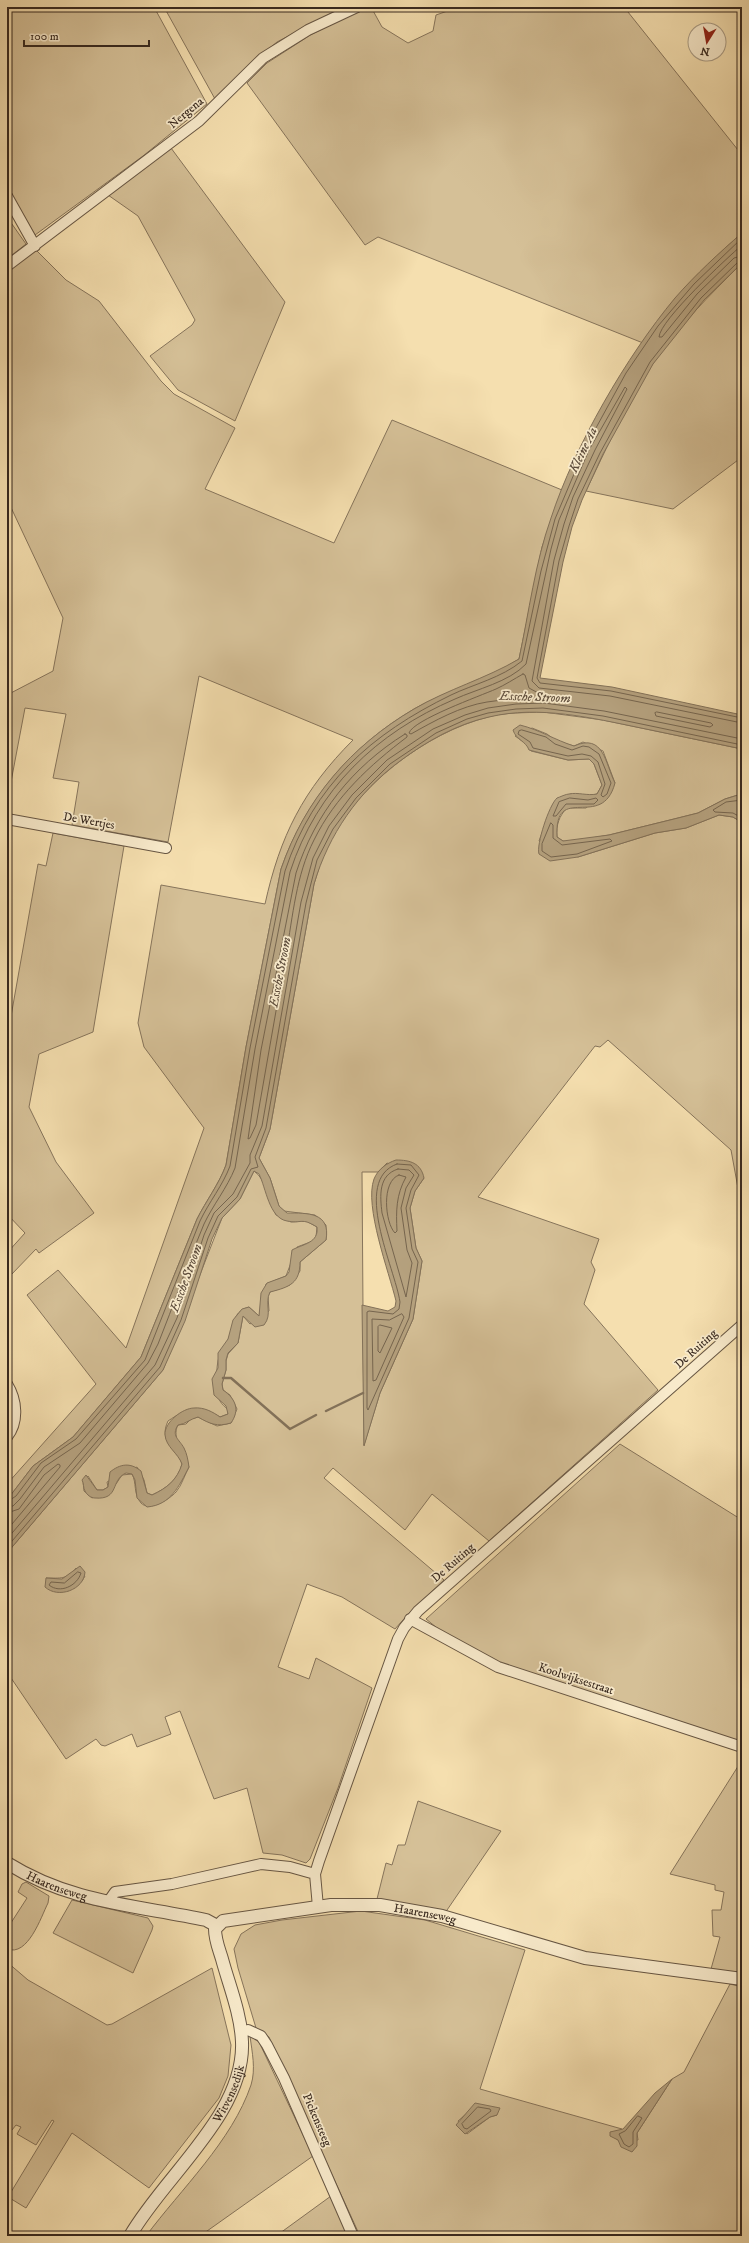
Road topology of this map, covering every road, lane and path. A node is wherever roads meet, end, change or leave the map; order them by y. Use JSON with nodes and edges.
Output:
{"nodes":[{"id":1,"x":357,"y":7,"type":"edge"},
{"id":2,"x":7,"y":196,"type":"edge"},
{"id":3,"x":36,"y":246,"type":"junction"},
{"id":4,"x":7,"y":266,"type":"edge"},
{"id":5,"x":7,"y":819,"type":"edge"},
{"id":6,"x":166,"y":848,"type":"dead end"},
{"id":7,"x":742,"y":1325,"type":"edge"},
{"id":8,"x":7,"y":1384,"type":"edge"},
{"id":9,"x":7,"y":1437,"type":"edge"},
{"id":10,"x":410,"y":1619,"type":"junction"},
{"id":11,"x":742,"y":1747,"type":"edge"},
{"id":12,"x":7,"y":1864,"type":"edge"},
{"id":13,"x":315,"y":1874,"type":"junction"},
{"id":14,"x":108,"y":1902,"type":"junction"},
{"id":15,"x":318,"y":1907,"type":"junction"},
{"id":16,"x":217,"y":1926,"type":"junction"},
{"id":17,"x":742,"y":1979,"type":"edge"},
{"id":18,"x":241,"y":2032,"type":"junction"},
{"id":19,"x":130,"y":2236,"type":"edge"},
{"id":20,"x":353,"y":2236,"type":"edge"}],
"edges":[{"from":1,"to":3,"type":"street","name":"Nergena"},
{"from":2,"to":3,"type":"street"},
{"from":3,"to":4,"type":"street","name":"Nergena"},
{"from":5,"to":6,"type":"street","name":"De Wertjes"},
{"from":7,"to":10,"type":"street","name":"De Ruiting"},
{"from":8,"to":9,"type":"street"},
{"from":10,"to":11,"type":"street","name":"Koolwijksestraat"},
{"from":10,"to":13,"type":"street","name":"De Ruiting"},
{"from":12,"to":14,"type":"street","name":"Haarenseweg"},
{"from":13,"to":14,"type":"street"},
{"from":13,"to":15,"type":"street","name":"De Ruiting"},
{"from":14,"to":16,"type":"street","name":"Haarenseweg"},
{"from":15,"to":16,"type":"street","name":"Haarenseweg"},
{"from":15,"to":17,"type":"street","name":"Haarenseweg"},
{"from":16,"to":18,"type":"street","name":"Witvensedijk"},
{"from":18,"to":19,"type":"street","name":"Witvensedijk"},
{"from":18,"to":20,"type":"street","name":"Pickensteeg"}]}
